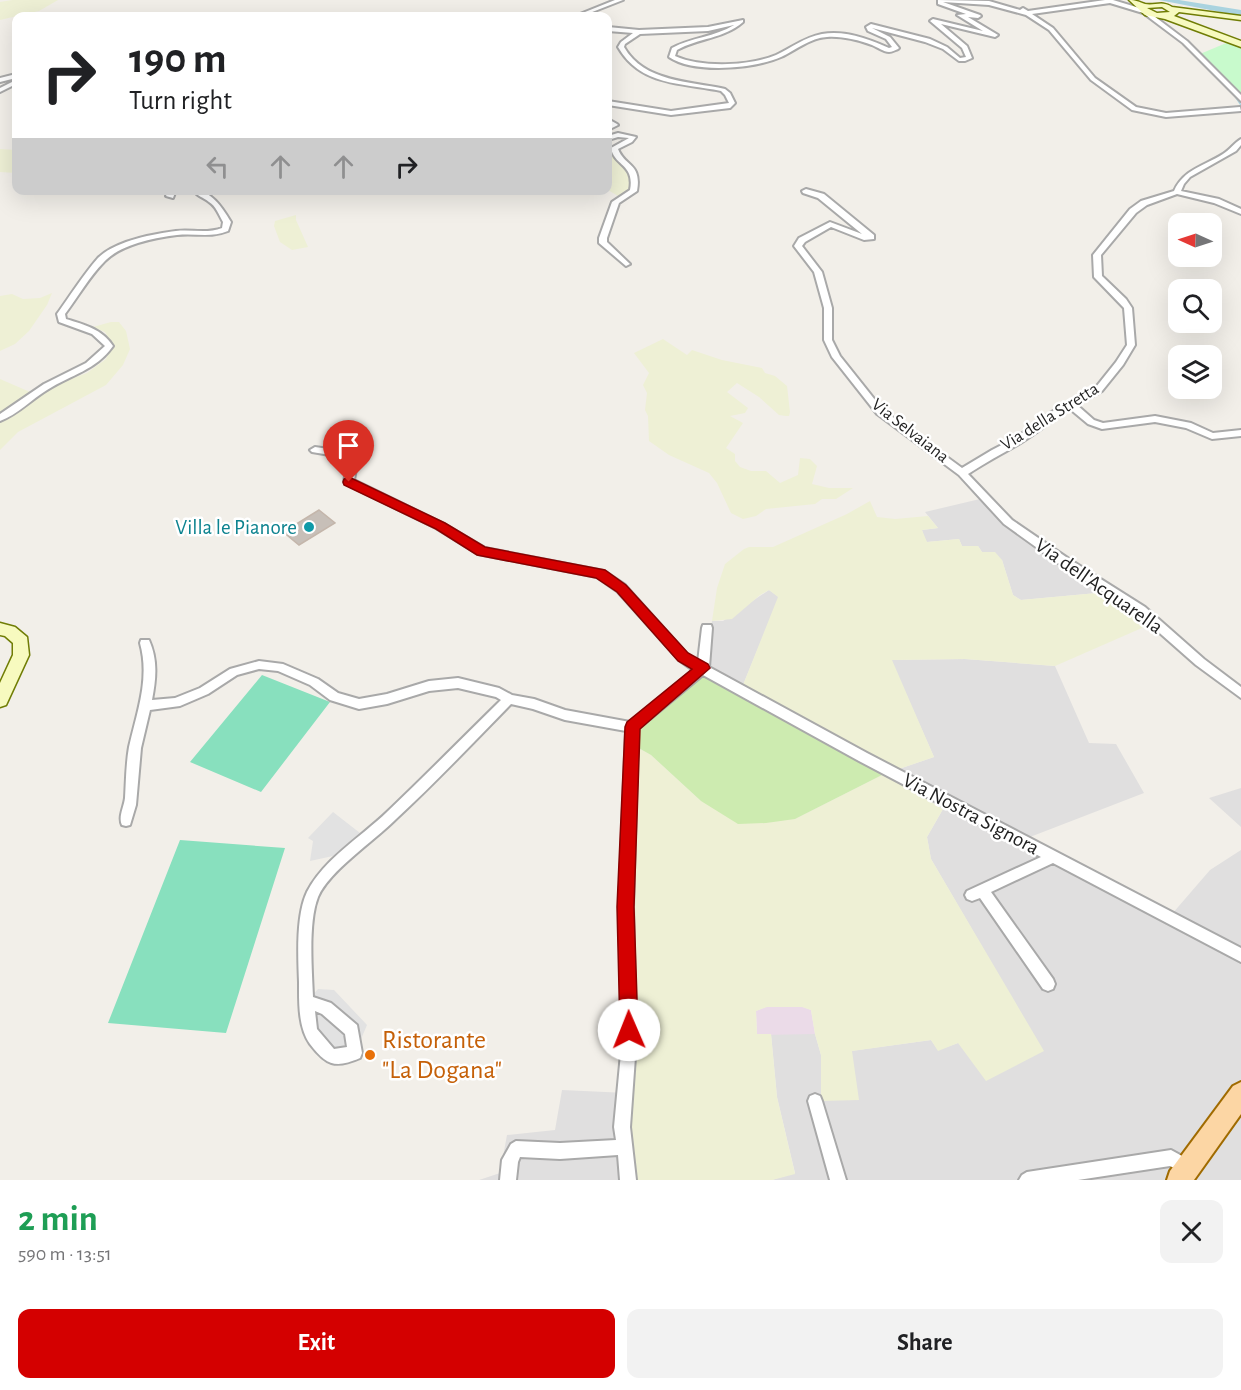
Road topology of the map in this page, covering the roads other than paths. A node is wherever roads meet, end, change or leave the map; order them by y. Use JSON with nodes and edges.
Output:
{"nodes":[{"id":1,"x":620,"y":0,"type":"edge"},
{"id":2,"x":988,"y":0,"type":"edge"},
{"id":3,"x":1140,"y":7,"type":"edge"},
{"id":4,"x":588,"y":12,"type":"edge"},
{"id":5,"x":1026,"y":13,"type":"junction"},
{"id":6,"x":1167,"y":15,"type":"junction"},
{"id":7,"x":1241,"y":18,"type":"edge"},
{"id":8,"x":612,"y":29,"type":"edge"},
{"id":9,"x":639,"y":32,"type":"junction"},
{"id":10,"x":1241,"y":44,"type":"edge"},
{"id":11,"x":1241,"y":99,"type":"edge"},
{"id":12,"x":612,"y":104,"type":"edge"},
{"id":13,"x":1241,"y":108,"type":"edge"},
{"id":14,"x":612,"y":137,"type":"edge"},
{"id":15,"x":1241,"y":141,"type":"edge"},
{"id":16,"x":806,"y":191,"type":"dead end"},
{"id":17,"x":1177,"y":192,"type":"junction"},
{"id":18,"x":199,"y":195,"type":"edge"},
{"id":19,"x":1241,"y":212,"type":"edge"},
{"id":20,"x":626,"y":264,"type":"dead end"},
{"id":21,"x":1072,"y":405,"type":"junction"},
{"id":22,"x":0,"y":418,"type":"edge"},
{"id":23,"x":1241,"y":433,"type":"edge"},
{"id":24,"x":315,"y":450,"type":"dead end"},
{"id":25,"x":962,"y":473,"type":"junction"},
{"id":26,"x":707,"y":628,"type":"dead end"},
{"id":27,"x":0,"y":629,"type":"edge"},
{"id":28,"x":145,"y":643,"type":"dead end"},
{"id":29,"x":703,"y":668,"type":"junction"},
{"id":30,"x":1241,"y":693,"type":"edge"},
{"id":31,"x":509,"y":699,"type":"junction"},
{"id":32,"x":0,"y":700,"type":"edge"},
{"id":33,"x":148,"y":705,"type":"junction"},
{"id":34,"x":632,"y":727,"type":"junction"},
{"id":35,"x":126,"y":821,"type":"dead end"},
{"id":36,"x":1053,"y":857,"type":"junction"},
{"id":37,"x":1241,"y":955,"type":"edge"},
{"id":38,"x":1048,"y":984,"type":"dead end"},
{"id":39,"x":307,"y":1002,"type":"dead end"},
{"id":40,"x":1241,"y":1094,"type":"edge"},
{"id":41,"x":815,"y":1101,"type":"dead end"},
{"id":42,"x":623,"y":1147,"type":"junction"},
{"id":43,"x":1183,"y":1173,"type":"edge"},
{"id":44,"x":507,"y":1180,"type":"edge"},
{"id":45,"x":628,"y":1180,"type":"edge"},
{"id":46,"x":838,"y":1180,"type":"edge"},
{"id":47,"x":1027,"y":1180,"type":"edge"}],
"edges":[{"from":1,"to":4,"type":"street"},
{"from":2,"to":5,"type":"street"},
{"from":3,"to":5,"type":"street"},
{"from":3,"to":6,"type":"main road"},
{"from":3,"to":6,"type":"main road"},
{"from":5,"to":9,"type":"street"},
{"from":5,"to":13,"type":"street"},
{"from":6,"to":7,"type":"main road"},
{"from":6,"to":10,"type":"main road"},
{"from":6,"to":11,"type":"street"},
{"from":8,"to":9,"type":"street"},
{"from":9,"to":12,"type":"street"},
{"from":14,"to":20,"type":"street"},
{"from":15,"to":17,"type":"street"},
{"from":16,"to":25,"type":"street","name":"Via Selvaiana"},
{"from":17,"to":19,"type":"street"},
{"from":17,"to":21,"type":"street","name":"Via della Stretta"},
{"from":18,"to":22,"type":"street"},
{"from":21,"to":23,"type":"street"},
{"from":21,"to":25,"type":"street","name":"Via della Stretta"},
{"from":24,"to":29,"type":"street","name":"Via Nostra Signora"},
{"from":25,"to":30,"type":"street","name":"Via dell'Acquarella"},
{"from":26,"to":29,"type":"street"},
{"from":27,"to":32,"type":"main road"},
{"from":28,"to":33,"type":"street"},
{"from":29,"to":34,"type":"street"},
{"from":29,"to":36,"type":"street","name":"Via Nostra Signora"},
{"from":31,"to":33,"type":"street"},
{"from":31,"to":34,"type":"street"},
{"from":31,"to":39,"type":"street"},
{"from":33,"to":35,"type":"street"},
{"from":34,"to":42,"type":"street"},
{"from":36,"to":37,"type":"street","name":"Via Nostra Signora"},
{"from":36,"to":38,"type":"street"},
{"from":40,"to":43,"type":"main road"},
{"from":41,"to":46,"type":"street"},
{"from":42,"to":44,"type":"street"},
{"from":42,"to":45,"type":"street"},
{"from":43,"to":47,"type":"street"}]}
